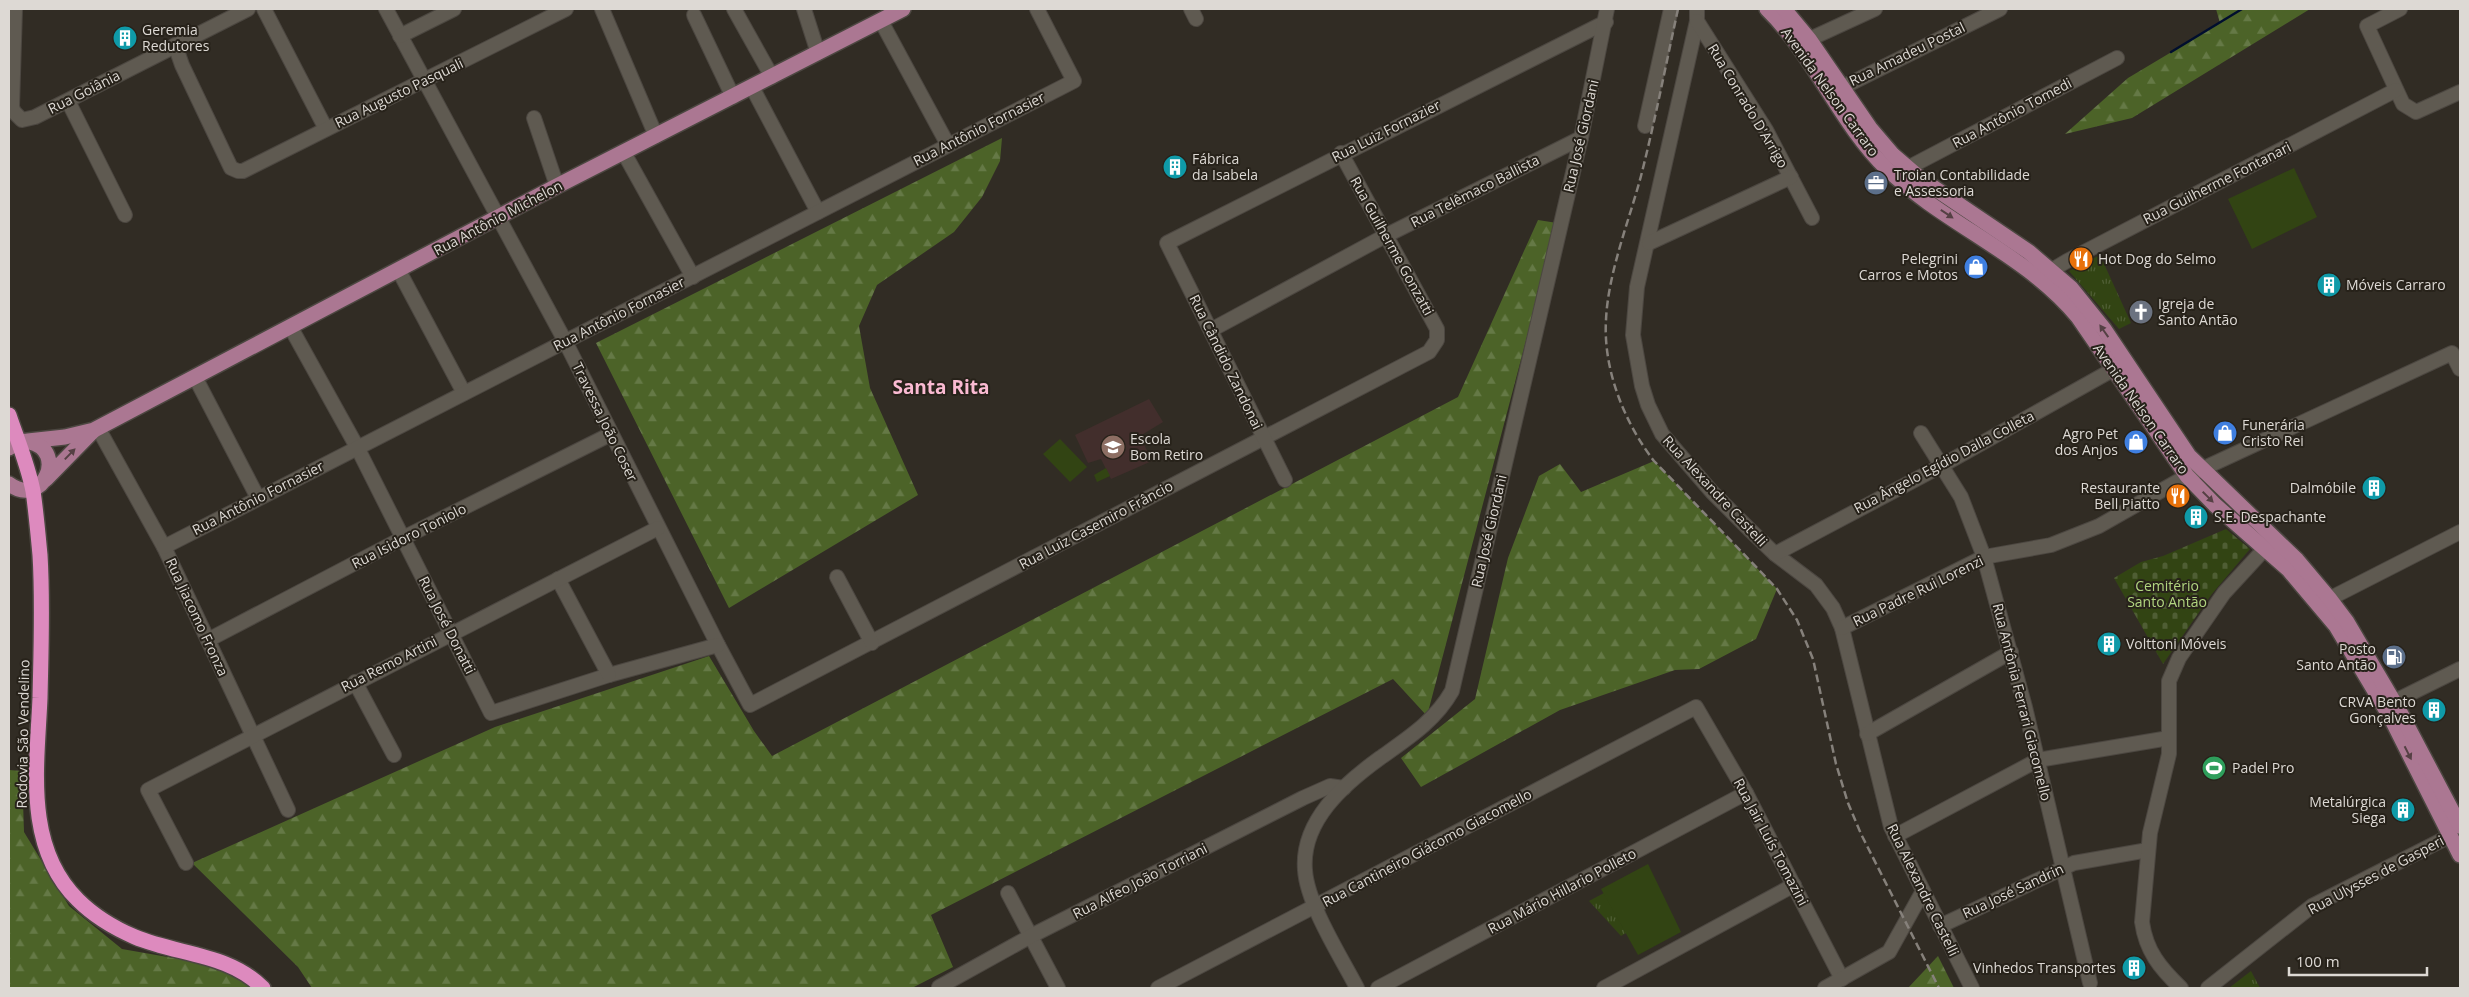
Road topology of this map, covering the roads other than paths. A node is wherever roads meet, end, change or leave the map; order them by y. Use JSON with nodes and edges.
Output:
{"nodes":[{"id":1,"x":15,"y":9,"type":"edge"},
{"id":2,"x":248,"y":9,"type":"edge"},
{"id":3,"x":264,"y":9,"type":"edge"},
{"id":4,"x":386,"y":9,"type":"edge"},
{"id":5,"x":454,"y":9,"type":"edge"},
{"id":6,"x":566,"y":9,"type":"edge"},
{"id":7,"x":602,"y":9,"type":"edge"},
{"id":8,"x":734,"y":9,"type":"edge"},
{"id":9,"x":804,"y":9,"type":"edge"},
{"id":10,"x":903,"y":9,"type":"edge"},
{"id":11,"x":1036,"y":9,"type":"edge"},
{"id":12,"x":1671,"y":9,"type":"edge"},
{"id":13,"x":1767,"y":9,"type":"edge"},
{"id":14,"x":1784,"y":9,"type":"edge"},
{"id":15,"x":1875,"y":9,"type":"edge"},
{"id":16,"x":2000,"y":9,"type":"edge"},
{"id":17,"x":2400,"y":9,"type":"edge"},
{"id":18,"x":694,"y":15,"type":"dead end"},
{"id":19,"x":1607,"y":15,"type":"edge"},
{"id":20,"x":1697,"y":15,"type":"edge"},
{"id":21,"x":881,"y":21,"type":"junction"},
{"id":22,"x":400,"y":36,"type":"junction"},
{"id":23,"x":1803,"y":42,"type":"junction"},
{"id":24,"x":175,"y":45,"type":"junction"},
{"id":25,"x":818,"y":53,"type":"junction"},
{"id":26,"x":2117,"y":58,"type":"dead end"},
{"id":27,"x":772,"y":77,"type":"junction"},
{"id":28,"x":424,"y":82,"type":"junction"},
{"id":29,"x":752,"y":87,"type":"junction"},
{"id":30,"x":1835,"y":90,"type":"junction"},
{"id":31,"x":2396,"y":90,"type":"junction"},
{"id":32,"x":2460,"y":92,"type":"edge"},
{"id":33,"x":733,"y":97,"type":"junction"},
{"id":34,"x":68,"y":101,"type":"junction"},
{"id":35,"x":534,"y":118,"type":"dead end"},
{"id":36,"x":1645,"y":126,"type":"dead end"},
{"id":37,"x":326,"y":129,"type":"junction"},
{"id":38,"x":656,"y":136,"type":"junction"},
{"id":39,"x":1581,"y":138,"type":"junction"},
{"id":40,"x":948,"y":145,"type":"junction"},
{"id":41,"x":624,"y":153,"type":"junction"},
{"id":42,"x":1341,"y":154,"type":"junction"},
{"id":43,"x":1908,"y":168,"type":"junction"},
{"id":44,"x":1894,"y":175,"type":"junction"},
{"id":45,"x":1791,"y":177,"type":"junction"},
{"id":46,"x":557,"y":186,"type":"junction"},
{"id":47,"x":818,"y":212,"type":"junction"},
{"id":48,"x":125,"y":215,"type":"dead end"},
{"id":49,"x":499,"y":218,"type":"junction"},
{"id":50,"x":1812,"y":218,"type":"dead end"},
{"id":51,"x":1977,"y":225,"type":"junction"},
{"id":52,"x":1385,"y":236,"type":"junction"},
{"id":53,"x":1167,"y":243,"type":"joint"},
{"id":54,"x":1649,"y":244,"type":"junction"},
{"id":55,"x":399,"y":271,"type":"junction"},
{"id":56,"x":2045,"y":274,"type":"junction"},
{"id":57,"x":693,"y":277,"type":"junction"},
{"id":58,"x":291,"y":328,"type":"junction"},
{"id":59,"x":1211,"y":330,"type":"junction"},
{"id":60,"x":1437,"y":340,"type":"joint"},
{"id":61,"x":565,"y":342,"type":"junction"},
{"id":62,"x":2119,"y":366,"type":"junction"},
{"id":63,"x":2460,"y":369,"type":"edge"},
{"id":64,"x":195,"y":377,"type":"junction"},
{"id":65,"x":464,"y":394,"type":"junction"},
{"id":66,"x":9,"y":415,"type":"edge"},
{"id":67,"x":96,"y":430,"type":"junction"},
{"id":68,"x":1921,"y":433,"type":"dead end"},
{"id":69,"x":611,"y":434,"type":"junction"},
{"id":70,"x":1263,"y":438,"type":"junction"},
{"id":71,"x":18,"y":444,"type":"edge"},
{"id":72,"x":357,"y":447,"type":"junction"},
{"id":73,"x":1941,"y":466,"type":"junction"},
{"id":74,"x":2202,"y":471,"type":"junction"},
{"id":75,"x":2187,"y":476,"type":"junction"},
{"id":76,"x":46,"y":479,"type":"junction"},
{"id":77,"x":1285,"y":480,"type":"dead end"},
{"id":78,"x":9,"y":484,"type":"edge"},
{"id":79,"x":32,"y":489,"type":"junction"},
{"id":80,"x":258,"y":498,"type":"junction"},
{"id":81,"x":658,"y":528,"type":"junction"},
{"id":82,"x":2460,"y":532,"type":"edge"},
{"id":83,"x":403,"y":538,"type":"junction"},
{"id":84,"x":2270,"y":543,"type":"junction"},
{"id":85,"x":164,"y":547,"type":"junction"},
{"id":86,"x":1775,"y":554,"type":"junction"},
{"id":87,"x":1984,"y":557,"type":"junction"},
{"id":88,"x":837,"y":577,"type":"dead end"},
{"id":89,"x":558,"y":579,"type":"junction"},
{"id":90,"x":2324,"y":601,"type":"junction"},
{"id":91,"x":1842,"y":628,"type":"junction"},
{"id":92,"x":451,"y":632,"type":"junction"},
{"id":93,"x":208,"y":640,"type":"junction"},
{"id":94,"x":872,"y":643,"type":"junction"},
{"id":95,"x":718,"y":645,"type":"junction"},
{"id":96,"x":2011,"y":652,"type":"junction"},
{"id":97,"x":2460,"y":669,"type":"edge"},
{"id":98,"x":609,"y":675,"type":"junction"},
{"id":99,"x":355,"y":682,"type":"junction"},
{"id":100,"x":750,"y":705,"type":"joint"},
{"id":101,"x":1696,"y":707,"type":"joint"},
{"id":102,"x":2393,"y":710,"type":"junction"},
{"id":103,"x":1867,"y":734,"type":"junction"},
{"id":104,"x":254,"y":735,"type":"junction"},
{"id":105,"x":2169,"y":738,"type":"junction"},
{"id":106,"x":394,"y":755,"type":"dead end"},
{"id":107,"x":2038,"y":760,"type":"junction"},
{"id":108,"x":1344,"y":788,"type":"junction"},
{"id":109,"x":1746,"y":793,"type":"junction"},
{"id":110,"x":288,"y":810,"type":"dead end"},
{"id":111,"x":2458,"y":832,"type":"edge"},
{"id":112,"x":1895,"y":836,"type":"junction"},
{"id":113,"x":2148,"y":850,"type":"junction"},
{"id":114,"x":2460,"y":855,"type":"edge"},
{"id":115,"x":186,"y":863,"type":"dead end"},
{"id":116,"x":2062,"y":867,"type":"junction"},
{"id":117,"x":1794,"y":885,"type":"junction"},
{"id":118,"x":1923,"y":891,"type":"junction"},
{"id":119,"x":1008,"y":893,"type":"dead end"},
{"id":120,"x":1315,"y":906,"type":"junction"},
{"id":121,"x":1940,"y":926,"type":"junction"},
{"id":122,"x":1031,"y":936,"type":"junction"},
{"id":123,"x":1842,"y":979,"type":"junction"},
{"id":124,"x":2090,"y":983,"type":"dead end"},
{"id":125,"x":263,"y":988,"type":"edge"},
{"id":126,"x":939,"y":988,"type":"edge"},
{"id":127,"x":1058,"y":988,"type":"edge"},
{"id":128,"x":1158,"y":988,"type":"edge"},
{"id":129,"x":1358,"y":988,"type":"edge"},
{"id":130,"x":1378,"y":988,"type":"edge"},
{"id":131,"x":1604,"y":988,"type":"edge"},
{"id":132,"x":1825,"y":988,"type":"edge"},
{"id":133,"x":1972,"y":988,"type":"edge"},
{"id":134,"x":2181,"y":988,"type":"edge"},
{"id":135,"x":2208,"y":988,"type":"edge"}],
"edges":[{"from":1,"to":34,"type":"street","name":"Rua Goiânia"},
{"from":2,"to":24,"type":"street","name":"Rua Goiânia"},
{"from":3,"to":37,"type":"street"},
{"from":4,"to":22,"type":"street","name":"Travessa João Coser"},
{"from":5,"to":22,"type":"street"},
{"from":6,"to":28,"type":"street","name":"Rua Augusto Pasquali"},
{"from":7,"to":38,"type":"street"},
{"from":8,"to":27,"type":"street"},
{"from":9,"to":25,"type":"street"},
{"from":10,"to":21,"type":"main road","name":"Rua Antônio Michelon"},
{"from":11,"to":40,"type":"street","name":"Rua Antônio Fornasier"},
{"from":12,"to":36,"type":"street"},
{"from":13,"to":23,"type":"main road","name":"Avenida Nelson Carraro"},
{"from":14,"to":23,"type":"main road","name":"Avenida Nelson Carraro"},
{"from":15,"to":23,"type":"street"},
{"from":16,"to":30,"type":"street","name":"Rua Amadeu Postal"},
{"from":17,"to":31,"type":"street"},
{"from":18,"to":33,"type":"street"},
{"from":19,"to":39,"type":"street","name":"Rua José Giordani"},
{"from":19,"to":42,"type":"street","name":"Rua Luiz Fornazier"},
{"from":20,"to":45,"type":"street","name":"Rua Conrado D'Arrigo"},
{"from":20,"to":54,"type":"street","name":"Rua Alexandre Castelli"},
{"from":21,"to":25,"type":"main road","name":"Rua Antônio Michelon"},
{"from":21,"to":40,"type":"street"},
{"from":22,"to":28,"type":"street","name":"Travessa João Coser"},
{"from":23,"to":30,"type":"main road","name":"Avenida Nelson Carraro"},
{"from":24,"to":34,"type":"street","name":"Rua Goiânia"},
{"from":24,"to":37,"type":"street","name":"Rua Augusto Pasquali"},
{"from":25,"to":27,"type":"main road","name":"Rua Antônio Michelon"},
{"from":26,"to":43,"type":"street","name":"Rua Antônio Tomedi"},
{"from":27,"to":29,"type":"main road","name":"Rua Antônio Michelon"},
{"from":28,"to":37,"type":"street","name":"Rua Augusto Pasquali"},
{"from":28,"to":49,"type":"street","name":"Travessa João Coser"},
{"from":29,"to":33,"type":"main road","name":"Rua Antônio Michelon"},
{"from":29,"to":47,"type":"street"},
{"from":30,"to":43,"type":"main road","name":"Avenida Nelson Carraro"},
{"from":30,"to":44,"type":"main road","name":"Avenida Nelson Carraro"},
{"from":31,"to":32,"type":"street"},
{"from":31,"to":56,"type":"street","name":"Rua Guilherme Fontanari"},
{"from":33,"to":38,"type":"main road","name":"Rua Antônio Michelon"},
{"from":34,"to":48,"type":"street"},
{"from":35,"to":46,"type":"street"},
{"from":38,"to":41,"type":"main road","name":"Rua Antônio Michelon"},
{"from":39,"to":52,"type":"street","name":"Rua Telêmaco Ballista"},
{"from":39,"to":108,"type":"street","name":"Rua José Giordani"},
{"from":40,"to":47,"type":"street","name":"Rua Antônio Fornasier"},
{"from":41,"to":46,"type":"main road","name":"Rua Antônio Michelon"},
{"from":41,"to":57,"type":"street"},
{"from":42,"to":52,"type":"street","name":"Rua Guilherme Gonzatti"},
{"from":42,"to":53,"type":"street","name":"Rua Luiz Fornazier"},
{"from":43,"to":44,"type":"street","name":"Rua Antônio Tomedi"},
{"from":43,"to":51,"type":"main road","name":"Avenida Nelson Carraro"},
{"from":44,"to":51,"type":"main road","name":"Avenida Nelson Carraro","one_way":true},
{"from":45,"to":50,"type":"street","name":"Rua Conrado D'Arrigo"},
{"from":45,"to":54,"type":"street"},
{"from":46,"to":49,"type":"main road","name":"Rua Antônio Michelon"},
{"from":47,"to":57,"type":"street","name":"Rua Antônio Fornasier"},
{"from":49,"to":55,"type":"main road","name":"Rua Antônio Michelon"},
{"from":49,"to":61,"type":"street","name":"Travessa João Coser"},
{"from":51,"to":56,"type":"main road","name":"Avenida Nelson Carraro"},
{"from":52,"to":59,"type":"street","name":"Rua Telêmaco Ballista"},
{"from":52,"to":60,"type":"street","name":"Rua Guilherme Gonzatti"},
{"from":53,"to":59,"type":"street","name":"Rua Cândido Zandonai"},
{"from":54,"to":86,"type":"street","name":"Rua Alexandre Castelli"},
{"from":55,"to":58,"type":"main road","name":"Rua Antônio Michelon"},
{"from":55,"to":65,"type":"street"},
{"from":56,"to":62,"type":"main road","name":"Avenida Nelson Carraro"},
{"from":57,"to":61,"type":"street","name":"Rua Antônio Fornasier"},
{"from":58,"to":64,"type":"main road","name":"Rua Antônio Michelon"},
{"from":58,"to":72,"type":"street","name":"Rua José Donatti"},
{"from":59,"to":70,"type":"street","name":"Rua Cândido Zandonai"},
{"from":60,"to":70,"type":"street","name":"Rua Luiz Casemiro Frâncio"},
{"from":61,"to":65,"type":"street","name":"Rua Antônio Fornasier"},
{"from":61,"to":69,"type":"street","name":"Travessa João Coser"},
{"from":62,"to":73,"type":"street","name":"Rua Ângelo Egídio Dalla Colleta"},
{"from":62,"to":74,"type":"main road","name":"Avenida Nelson Carraro"},
{"from":62,"to":75,"type":"main road","name":"Avenida Nelson Carraro"},
{"from":63,"to":74,"type":"street","name":"Rua Padre Rui Lorenzi"},
{"from":64,"to":67,"type":"main road","name":"Rua Antônio Michelon"},
{"from":64,"to":80,"type":"street"},
{"from":65,"to":72,"type":"street","name":"Rua Antônio Fornasier"},
{"from":66,"to":71,"type":"highway","name":"Rodovia São Vendelino"},
{"from":67,"to":71,"type":"main road"},
{"from":76,"to":67,"type":"main road","one_way":true},
{"from":67,"to":85,"type":"street","name":"Rua Jiacomo Fronza"},
{"from":68,"to":73,"type":"street","name":"Rua Antônia Ferrari Giacomello"},
{"from":69,"to":81,"type":"street","name":"Travessa João Coser"},
{"from":69,"to":83,"type":"street","name":"Rua Isidoro Toniolo"},
{"from":70,"to":77,"type":"street","name":"Rua Cândido Zandonai"},
{"from":70,"to":94,"type":"street","name":"Rua Luiz Casemiro Frâncio"},
{"from":71,"to":76,"type":"main road"},
{"from":71,"to":79,"type":"highway","name":"Rodovia São Vendelino"},
{"from":72,"to":80,"type":"street","name":"Rua Antônio Fornasier"},
{"from":72,"to":83,"type":"street","name":"Rua José Donatti"},
{"from":73,"to":86,"type":"street","name":"Rua Ângelo Egídio Dalla Colleta"},
{"from":73,"to":87,"type":"street","name":"Rua Antônia Ferrari Giacomello"},
{"from":74,"to":75,"type":"street","name":"Rua Padre Rui Lorenzi"},
{"from":74,"to":84,"type":"main road","name":"Avenida Nelson Carraro"},
{"from":75,"to":84,"type":"main road","name":"Avenida Nelson Carraro","one_way":true},
{"from":75,"to":87,"type":"street","name":"Rua Padre Rui Lorenzi"},
{"from":76,"to":79,"type":"main road"},
{"from":78,"to":79,"type":"main road"},
{"from":79,"to":125,"type":"highway","name":"Rodovia São Vendelino"},
{"from":80,"to":85,"type":"street","name":"Rua Antônio Fornasier"},
{"from":81,"to":89,"type":"street","name":"Rua Remo Artini"},
{"from":81,"to":95,"type":"street","name":"Travessa João Coser"},
{"from":82,"to":90,"type":"street"},
{"from":83,"to":92,"type":"street","name":"Rua José Donatti"},
{"from":83,"to":93,"type":"street","name":"Rua Isidoro Toniolo"},
{"from":84,"to":90,"type":"main road","name":"Avenida Nelson Carraro"},
{"from":84,"to":105,"type":"street"},
{"from":85,"to":93,"type":"street","name":"Rua Jiacomo Fronza"},
{"from":86,"to":91,"type":"street","name":"Rua Alexandre Castelli"},
{"from":87,"to":91,"type":"street","name":"Rua Padre Rui Lorenzi"},
{"from":87,"to":96,"type":"street","name":"Rua Antônia Ferrari Giacomello"},
{"from":88,"to":94,"type":"street"},
{"from":89,"to":92,"type":"street","name":"Rua Remo Artini"},
{"from":89,"to":98,"type":"street"},
{"from":90,"to":102,"type":"main road","name":"Avenida Nelson Carraro"},
{"from":91,"to":103,"type":"street","name":"Rua Alexandre Castelli"},
{"from":92,"to":98,"type":"street","name":"Rua José Donatti"},
{"from":92,"to":99,"type":"street","name":"Rua Remo Artini"},
{"from":93,"to":104,"type":"street","name":"Rua Jiacomo Fronza"},
{"from":94,"to":100,"type":"street","name":"Rua Luiz Casemiro Frâncio"},
{"from":95,"to":98,"type":"street","name":"Rua José Donatti"},
{"from":95,"to":100,"type":"street","name":"Travessa João Coser"},
{"from":96,"to":103,"type":"street"},
{"from":96,"to":107,"type":"street","name":"Rua Antônia Ferrari Giacomello"},
{"from":97,"to":102,"type":"street"},
{"from":99,"to":104,"type":"street","name":"Rua Remo Artini"},
{"from":99,"to":106,"type":"street"},
{"from":101,"to":109,"type":"street","name":"Rua Jair Luís Tomazini"},
{"from":101,"to":120,"type":"street","name":"Rua Cantineiro Giácomo Giacomello"},
{"from":102,"to":111,"type":"main road","name":"Avenida Nelson Carraro"},
{"from":103,"to":112,"type":"street","name":"Rua Alexandre Castelli"},
{"from":104,"to":110,"type":"street","name":"Rua Jiacomo Fronza"},
{"from":104,"to":115,"type":"street","name":"Rua Remo Artini"},
{"from":105,"to":107,"type":"street"},
{"from":105,"to":113,"type":"street"},
{"from":107,"to":112,"type":"street"},
{"from":107,"to":116,"type":"street","name":"Rua Antônia Ferrari Giacomello"},
{"from":108,"to":120,"type":"street","name":"Rua José Giordani"},
{"from":108,"to":122,"type":"street","name":"Rua Alfeo João Torriani"},
{"from":109,"to":117,"type":"street","name":"Rua Jair Luís Tomazini"},
{"from":109,"to":130,"type":"street","name":"Rua Mário Hillario Polleto"},
{"from":111,"to":114,"type":"main road","name":"Avenida Nelson Carraro"},
{"from":111,"to":135,"type":"street","name":"Rua Ulysses de Gasperi"},
{"from":112,"to":118,"type":"street","name":"Rua Alexandre Castelli"},
{"from":113,"to":116,"type":"street","name":"Rua José Sandrin"},
{"from":113,"to":134,"type":"street"},
{"from":116,"to":121,"type":"street","name":"Rua José Sandrin"},
{"from":116,"to":124,"type":"street","name":"Rua Antônia Ferrari Giacomello"},
{"from":117,"to":123,"type":"street","name":"Rua Jair Luís Tomazini"},
{"from":117,"to":131,"type":"street"},
{"from":118,"to":121,"type":"street","name":"Rua Alexandre Castelli"},
{"from":118,"to":123,"type":"street"},
{"from":119,"to":122,"type":"street"},
{"from":120,"to":128,"type":"street","name":"Rua Cantineiro Giácomo Giacomello"},
{"from":120,"to":129,"type":"street","name":"Rua José Giordani"},
{"from":121,"to":133,"type":"street","name":"Rua Alexandre Castelli"},
{"from":122,"to":126,"type":"street","name":"Rua Alfeo João Torriani"},
{"from":122,"to":127,"type":"street"},
{"from":123,"to":132,"type":"street"}]}
